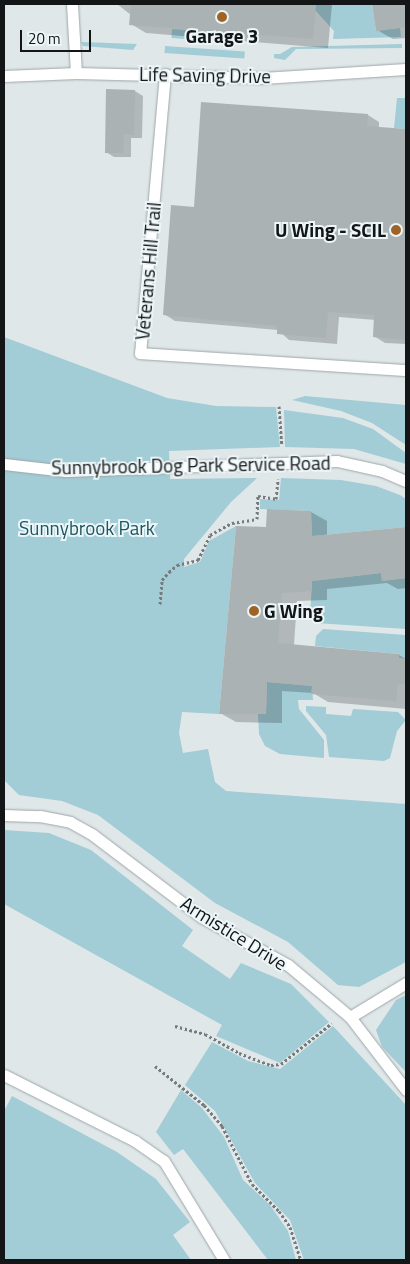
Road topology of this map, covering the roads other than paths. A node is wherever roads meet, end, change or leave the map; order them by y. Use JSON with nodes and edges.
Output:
{"nodes":[{"id":1,"x":72,"y":4,"type":"edge"},
{"id":2,"x":406,"y":69,"type":"edge"},
{"id":3,"x":76,"y":73,"type":"junction"},
{"id":4,"x":165,"y":74,"type":"junction"},
{"id":5,"x":4,"y":76,"type":"edge"},
{"id":6,"x":406,"y":370,"type":"edge"},
{"id":7,"x":4,"y":464,"type":"edge"},
{"id":8,"x":406,"y":481,"type":"edge"},
{"id":9,"x":4,"y":815,"type":"edge"},
{"id":10,"x":406,"y":983,"type":"edge"},
{"id":11,"x":350,"y":1017,"type":"junction"},
{"id":12,"x":4,"y":1075,"type":"edge"},
{"id":13,"x":406,"y":1090,"type":"edge"},
{"id":14,"x":224,"y":1260,"type":"edge"}],
"edges":[{"from":1,"to":3,"type":"lane"},
{"from":2,"to":4,"type":"lane","name":"Life Saving Drive"},
{"from":3,"to":4,"type":"lane","name":"Life Saving Drive"},
{"from":3,"to":5,"type":"lane","name":"Life Saving Drive"},
{"from":4,"to":6,"type":"lane","name":"Veterans Hill Trail"},
{"from":7,"to":8,"type":"lane","name":"Sunnybrook Dog Park Service Road"},
{"from":9,"to":11,"type":"lane","name":"Armistice Drive"},
{"from":10,"to":11,"type":"lane"},
{"from":11,"to":13,"type":"lane","name":"Armistice Drive"},
{"from":12,"to":14,"type":"lane"}]}
